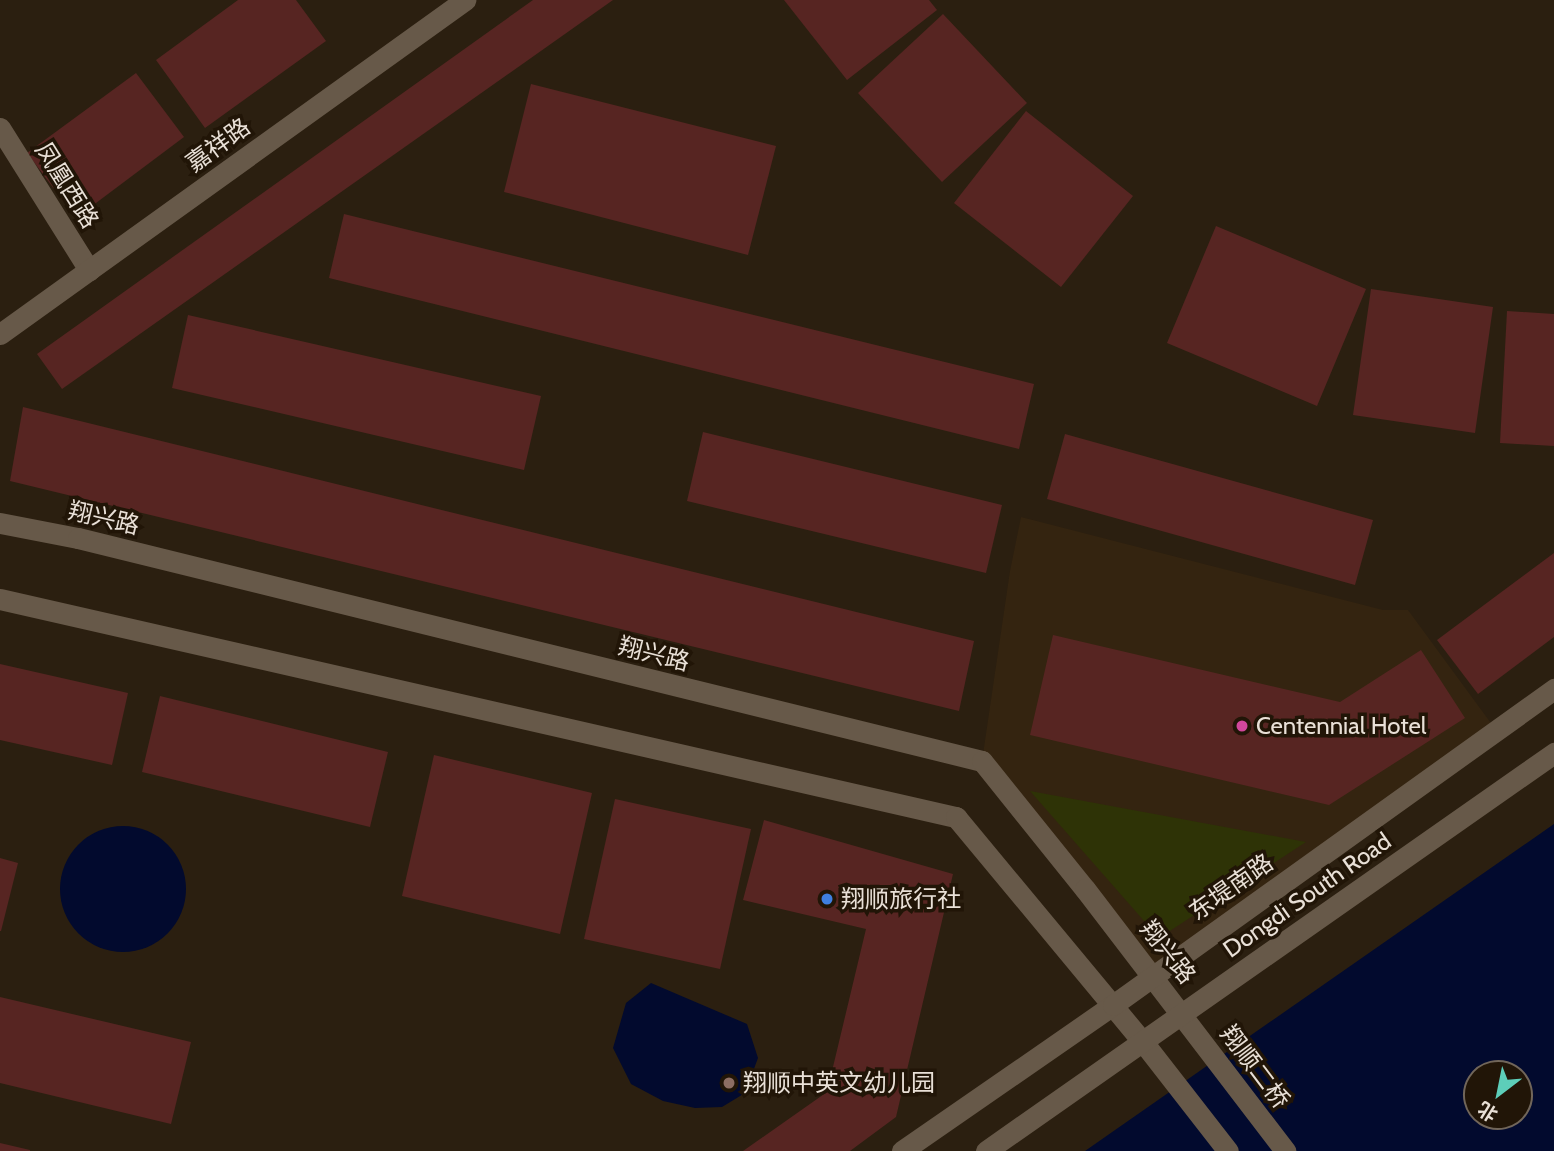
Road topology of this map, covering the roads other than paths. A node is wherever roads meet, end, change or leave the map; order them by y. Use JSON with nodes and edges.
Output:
{"nodes":[{"id":1,"x":465,"y":0,"type":"edge"},
{"id":2,"x":0,"y":128,"type":"edge"},
{"id":3,"x":89,"y":270,"type":"junction"},
{"id":4,"x":1,"y":335,"type":"edge"},
{"id":5,"x":1,"y":521,"type":"edge"},
{"id":6,"x":0,"y":599,"type":"edge"},
{"id":7,"x":1554,"y":689,"type":"edge"},
{"id":8,"x":1554,"y":753,"type":"edge"},
{"id":9,"x":1152,"y":974,"type":"junction"},
{"id":10,"x":1113,"y":1005,"type":"junction"},
{"id":11,"x":1183,"y":1014,"type":"junction"},
{"id":12,"x":1143,"y":1042,"type":"junction"},
{"id":13,"x":902,"y":1151,"type":"edge"},
{"id":14,"x":986,"y":1151,"type":"edge"},
{"id":15,"x":1228,"y":1151,"type":"edge"},
{"id":16,"x":1285,"y":1151,"type":"edge"}],
"edges":[{"from":1,"to":3,"type":"main road","name":"嘉祥路"},
{"from":2,"to":3,"type":"main road","name":"凤凰西路"},
{"from":3,"to":4,"type":"main road","name":"嘉祥路"},
{"from":5,"to":9,"type":"main road","name":"翔兴路"},
{"from":6,"to":10,"type":"main road"},
{"from":7,"to":9,"type":"main road","name":"东堤南路"},
{"from":8,"to":11,"type":"main road","name":"Dongdi South Road"},
{"from":9,"to":10,"type":"main road","name":"东堤南路"},
{"from":9,"to":11,"type":"main road","name":"翔兴路"},
{"from":10,"to":12,"type":"main road"},
{"from":10,"to":13,"type":"main road","name":"东堤南路"},
{"from":11,"to":12,"type":"main road","name":"Dongdi South Road"},
{"from":11,"to":16,"type":"main road","name":"翔顺二桥"},
{"from":12,"to":14,"type":"main road","name":"Dongdi South Road"},
{"from":12,"to":15,"type":"main road"}]}
